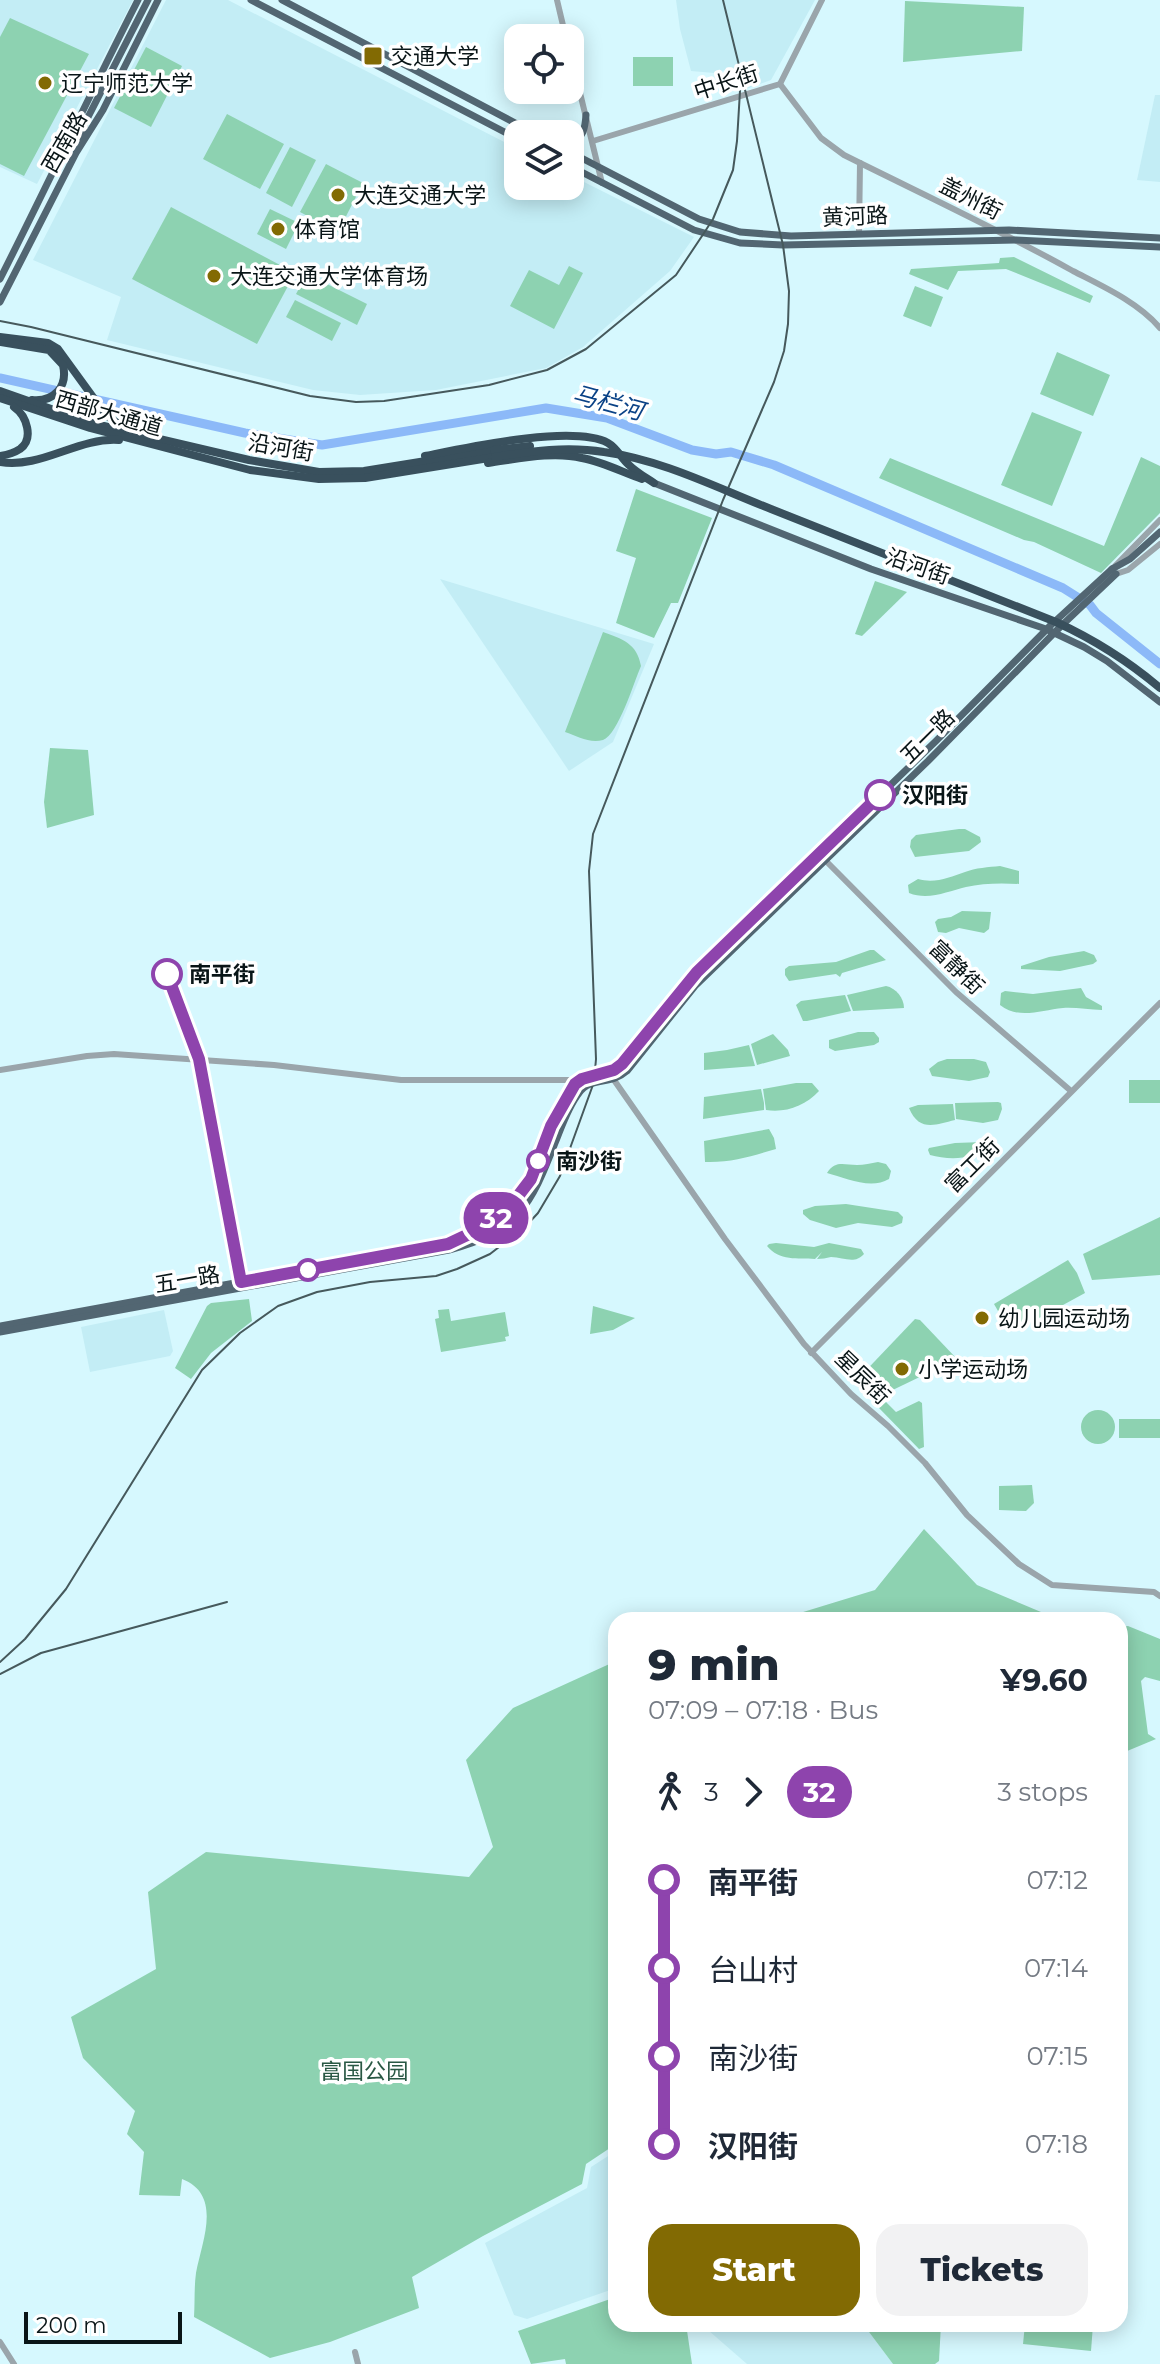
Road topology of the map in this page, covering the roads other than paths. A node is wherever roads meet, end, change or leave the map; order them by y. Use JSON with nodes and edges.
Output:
{"nodes":[{"id":1,"x":138,"y":0,"type":"edge"},
{"id":2,"x":148,"y":0,"type":"edge"},
{"id":3,"x":158,"y":0,"type":"edge"},
{"id":4,"x":251,"y":0,"type":"edge"},
{"id":5,"x":282,"y":0,"type":"edge"},
{"id":6,"x":557,"y":0,"type":"edge"},
{"id":7,"x":822,"y":0,"type":"edge"},
{"id":8,"x":563,"y":24,"type":"edge"},
{"id":9,"x":780,"y":84,"type":"junction"},
{"id":10,"x":583,"y":104,"type":"edge"},
{"id":11,"x":586,"y":115,"type":"junction"},
{"id":12,"x":509,"y":120,"type":"edge"},
{"id":13,"x":85,"y":123,"type":"junction"},
{"id":14,"x":584,"y":131,"type":"edge"},
{"id":15,"x":504,"y":132,"type":"edge"},
{"id":16,"x":593,"y":141,"type":"junction"},
{"id":17,"x":66,"y":146,"type":"junction"},
{"id":18,"x":76,"y":153,"type":"junction"},
{"id":19,"x":584,"y":159,"type":"edge"},
{"id":20,"x":860,"y":163,"type":"junction"},
{"id":21,"x":597,"y":166,"type":"junction"},
{"id":22,"x":584,"y":173,"type":"edge"},
{"id":23,"x":602,"y":183,"type":"junction"},
{"id":24,"x":995,"y":230,"type":"junction"},
{"id":25,"x":859,"y":234,"type":"junction"},
{"id":26,"x":1160,"y":238,"type":"edge"},
{"id":27,"x":1016,"y":240,"type":"junction"},
{"id":28,"x":1160,"y":247,"type":"edge"},
{"id":29,"x":0,"y":279,"type":"edge"},
{"id":30,"x":0,"y":302,"type":"edge"},
{"id":31,"x":1160,"y":328,"type":"edge"},
{"id":32,"x":0,"y":339,"type":"edge"},
{"id":33,"x":0,"y":391,"type":"edge"},
{"id":34,"x":0,"y":398,"type":"edge"},
{"id":35,"x":19,"y":399,"type":"junction"},
{"id":36,"x":174,"y":443,"type":"junction"},
{"id":37,"x":181,"y":452,"type":"junction"},
{"id":38,"x":207,"y":454,"type":"junction"},
{"id":39,"x":494,"y":454,"type":"junction"},
{"id":40,"x":619,"y":455,"type":"junction"},
{"id":41,"x":579,"y":457,"type":"junction"},
{"id":42,"x":0,"y":459,"type":"edge"},
{"id":43,"x":319,"y":472,"type":"junction"},
{"id":44,"x":374,"y":476,"type":"junction"},
{"id":45,"x":654,"y":483,"type":"junction"},
{"id":46,"x":1160,"y":520,"type":"edge"},
{"id":47,"x":1160,"y":532,"type":"edge"},
{"id":48,"x":1160,"y":544,"type":"edge"},
{"id":49,"x":1114,"y":572,"type":"junction"},
{"id":50,"x":1052,"y":629,"type":"junction"},
{"id":51,"x":1160,"y":682,"type":"edge"},
{"id":52,"x":1160,"y":688,"type":"edge"},
{"id":53,"x":1160,"y":702,"type":"edge"},
{"id":54,"x":826,"y":861,"type":"junction"},
{"id":55,"x":1160,"y":1003,"type":"edge"},
{"id":56,"x":0,"y":1070,"type":"edge"},
{"id":57,"x":582,"y":1079,"type":"junction"},
{"id":58,"x":614,"y":1080,"type":"junction"},
{"id":59,"x":594,"y":1082,"type":"junction"},
{"id":60,"x":1071,"y":1091,"type":"junction"},
{"id":61,"x":0,"y":1329,"type":"edge"},
{"id":62,"x":811,"y":1353,"type":"junction"},
{"id":63,"x":1160,"y":1596,"type":"edge"},
{"id":64,"x":0,"y":2342,"type":"edge"},
{"id":65,"x":355,"y":2352,"type":"dead end"},
{"id":66,"x":14,"y":2364,"type":"edge"},
{"id":67,"x":358,"y":2364,"type":"edge"}],
"edges":[{"from":1,"to":17,"type":"main road","name":"西南路"},
{"from":2,"to":13,"type":"main road","name":"西南路"},
{"from":3,"to":18,"type":"main road","name":"西南路"},
{"from":4,"to":15,"type":"main road"},
{"from":5,"to":12,"type":"main road"},
{"from":6,"to":8,"type":"street"},
{"from":7,"to":9,"type":"street","name":"中长街"},
{"from":9,"to":16,"type":"street","name":"中长街"},
{"from":9,"to":20,"type":"street","name":"盖州街"},
{"from":10,"to":11,"type":"street"},
{"from":11,"to":14,"type":"main road"},
{"from":11,"to":16,"type":"street"},
{"from":13,"to":17,"type":"main road"},
{"from":13,"to":18,"type":"main road"},
{"from":16,"to":21,"type":"street"},
{"from":17,"to":29,"type":"main road","name":"西南路"},
{"from":18,"to":30,"type":"main road","name":"西南路"},
{"from":19,"to":21,"type":"main road","name":"黄河路"},
{"from":20,"to":24,"type":"street","name":"盖州街"},
{"from":20,"to":25,"type":"street"},
{"from":21,"to":23,"type":"street"},
{"from":21,"to":25,"type":"main road","name":"黄河路"},
{"from":22,"to":23,"type":"main road","name":"黄河路"},
{"from":23,"to":27,"type":"main road","name":"黄河路"},
{"from":24,"to":25,"type":"main road","name":"黄河路"},
{"from":24,"to":26,"type":"main road","name":"黄河路"},
{"from":24,"to":27,"type":"street","name":"盖州街"},
{"from":27,"to":28,"type":"main road","name":"黄河路"},
{"from":27,"to":31,"type":"street","name":"盖州街"},
{"from":32,"to":35,"type":"highway"},
{"from":32,"to":36,"type":"highway"},
{"from":33,"to":35,"type":"highway","name":"西部大通道"},
{"from":34,"to":37,"type":"highway","name":"西部大通道"},
{"from":34,"to":42,"type":"highway"},
{"from":35,"to":36,"type":"highway","name":"西部大通道"},
{"from":36,"to":38,"type":"highway","name":"西部大通道"},
{"from":37,"to":38,"type":"highway","name":"西部大通道"},
{"from":37,"to":42,"type":"highway"},
{"from":38,"to":43,"type":"highway","name":"沿河街"},
{"from":38,"to":44,"type":"highway","name":"沿河街"},
{"from":39,"to":43,"type":"highway","name":"沿河街"},
{"from":39,"to":44,"type":"highway","name":"沿河街"},
{"from":39,"to":51,"type":"highway","bridge":true},
{"from":39,"to":52,"type":"highway","bridge":true},
{"from":40,"to":41,"type":"highway"},
{"from":40,"to":43,"type":"highway"},
{"from":40,"to":45,"type":"highway"},
{"from":41,"to":44,"type":"highway"},
{"from":41,"to":45,"type":"highway"},
{"from":45,"to":50,"type":"main road","name":"沿河街"},
{"from":46,"to":49,"type":"street"},
{"from":47,"to":49,"type":"main road"},
{"from":48,"to":49,"type":"street"},
{"from":49,"to":50,"type":"main road","bridge":true},
{"from":50,"to":53,"type":"main road","name":"沿河街"},
{"from":50,"to":54,"type":"main road","name":"五一路"},
{"from":50,"to":57,"type":"main road","name":"五一路"},
{"from":54,"to":58,"type":"main road","name":"五一路"},
{"from":54,"to":60,"type":"street","name":"富静街"},
{"from":55,"to":60,"type":"street","name":"富工街"},
{"from":56,"to":57,"type":"street"},
{"from":57,"to":59,"type":"street"},
{"from":57,"to":61,"type":"main road","name":"五一路"},
{"from":58,"to":59,"type":"main road"},
{"from":58,"to":62,"type":"street","name":"星辰街"},
{"from":59,"to":61,"type":"main road","name":"五一路"},
{"from":60,"to":62,"type":"street","name":"富工街"},
{"from":62,"to":63,"type":"street","name":"星辰街"},
{"from":64,"to":66,"type":"street"},
{"from":65,"to":67,"type":"street"}]}
